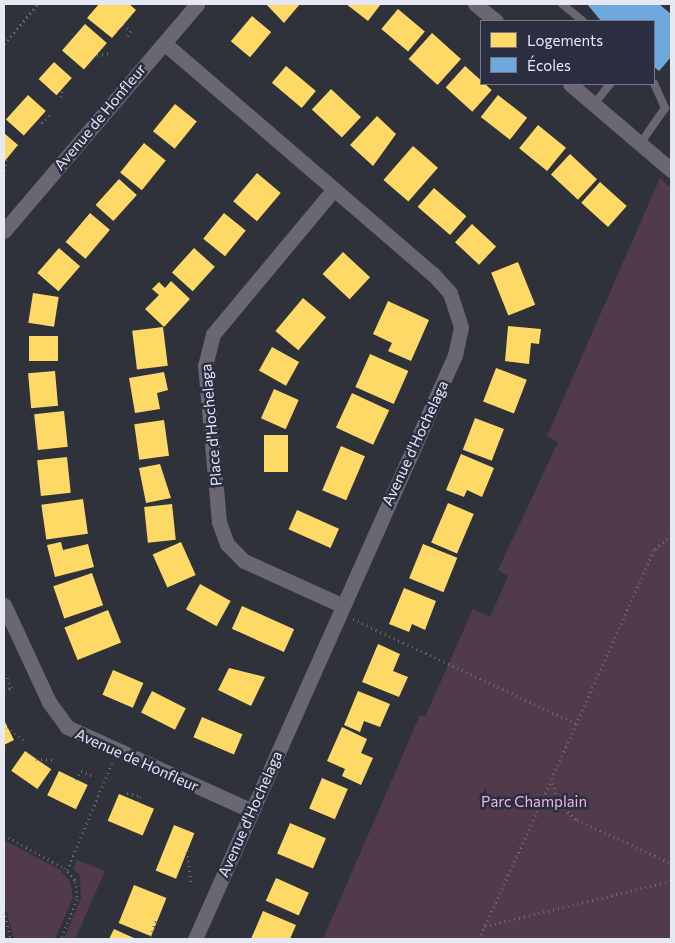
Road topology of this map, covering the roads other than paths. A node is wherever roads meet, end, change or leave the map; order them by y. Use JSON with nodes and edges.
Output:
{"nodes":[{"id":1,"x":197,"y":4,"type":"edge"},
{"id":2,"x":475,"y":4,"type":"edge"},
{"id":3,"x":562,"y":4,"type":"edge"},
{"id":4,"x":495,"y":20,"type":"edge"},
{"id":5,"x":582,"y":20,"type":"edge"},
{"id":6,"x":164,"y":43,"type":"junction"},
{"id":7,"x":571,"y":85,"type":"edge"},
{"id":8,"x":609,"y":85,"type":"edge"},
{"id":9,"x":655,"y":85,"type":"edge"},
{"id":10,"x":671,"y":95,"type":"edge"},
{"id":11,"x":664,"y":101,"type":"junction"},
{"id":12,"x":594,"y":104,"type":"junction"},
{"id":13,"x":640,"y":144,"type":"junction"},
{"id":14,"x":671,"y":170,"type":"edge"},
{"id":15,"x":334,"y":189,"type":"junction"},
{"id":16,"x":4,"y":231,"type":"edge"},
{"id":17,"x":4,"y":605,"type":"edge"},
{"id":18,"x":341,"y":606,"type":"junction"},
{"id":19,"x":252,"y":811,"type":"junction"},
{"id":20,"x":195,"y":939,"type":"edge"}],
"edges":[{"from":1,"to":6,"type":"street","name":"Avenue de Honfleur"},
{"from":2,"to":4,"type":"street"},
{"from":3,"to":5,"type":"lane"},
{"from":6,"to":15,"type":"street","name":"Avenue d'Hochelaga"},
{"from":6,"to":16,"type":"street","name":"Avenue de Honfleur"},
{"from":7,"to":12,"type":"street"},
{"from":8,"to":12,"type":"lane"},
{"from":9,"to":11,"type":"lane"},
{"from":10,"to":11,"type":"lane"},
{"from":11,"to":13,"type":"lane"},
{"from":12,"to":13,"type":"street"},
{"from":13,"to":14,"type":"street"},
{"from":15,"to":18,"type":"street","name":"Avenue d'Hochelaga"},
{"from":15,"to":18,"type":"street","name":"Place d'Hochelaga"},
{"from":17,"to":19,"type":"street","name":"Avenue de Honfleur"},
{"from":18,"to":19,"type":"street","name":"Avenue d'Hochelaga"},
{"from":19,"to":20,"type":"street","name":"Avenue d'Hochelaga"}]}
